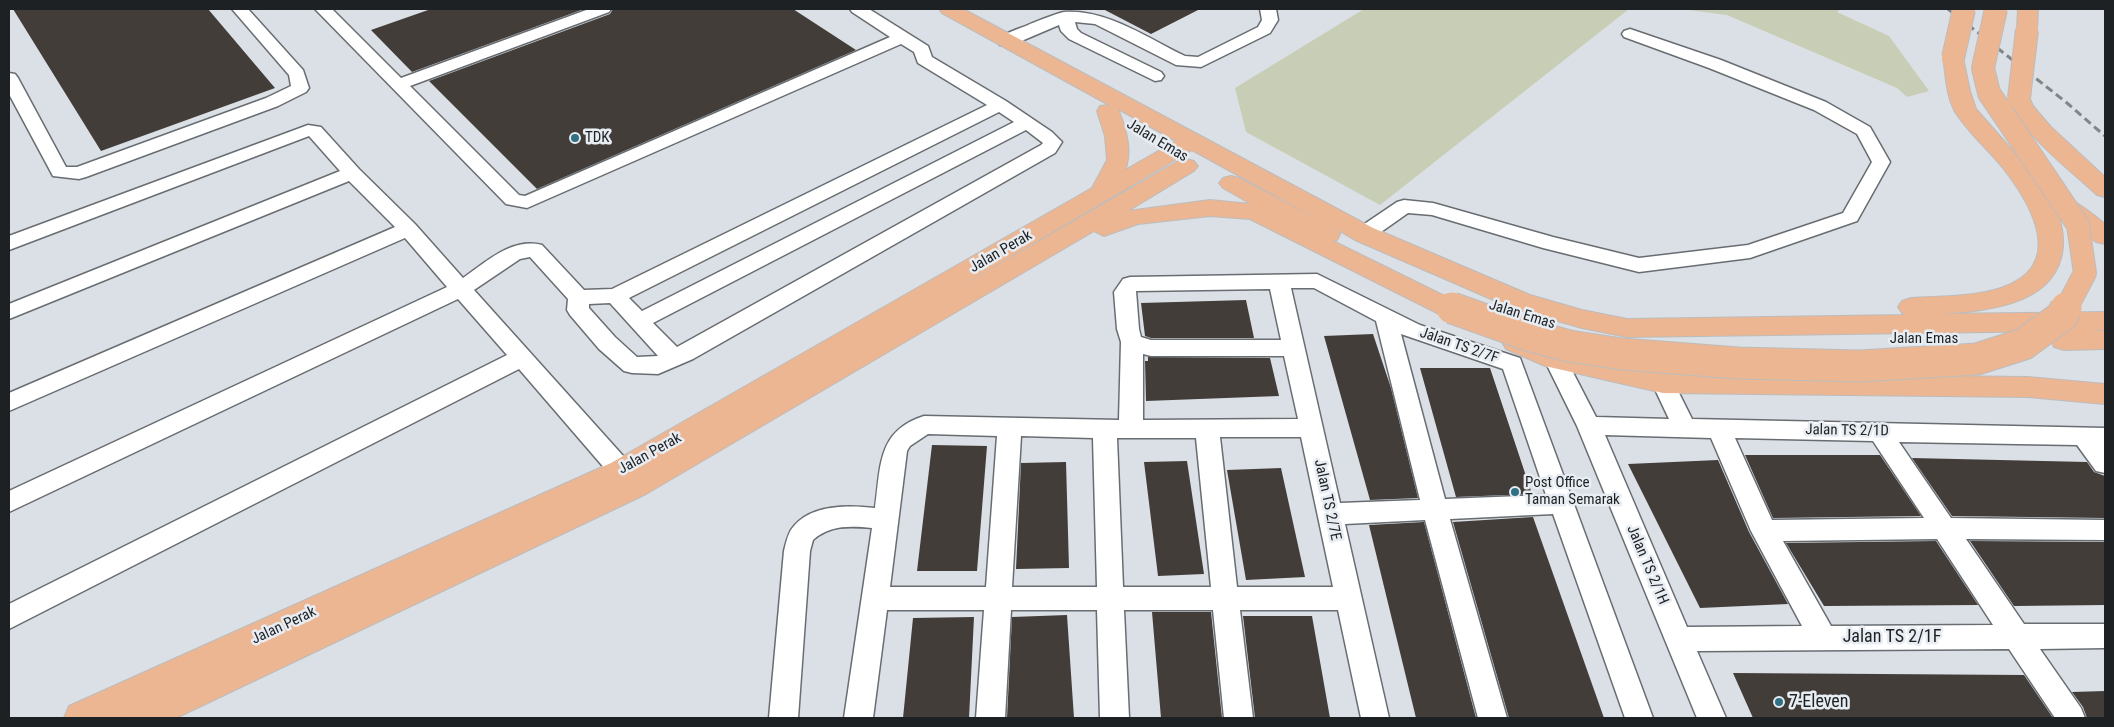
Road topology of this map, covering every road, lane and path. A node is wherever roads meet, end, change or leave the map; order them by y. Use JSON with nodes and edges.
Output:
{"nodes":[{"id":1,"x":240,"y":9,"type":"edge"},
{"id":2,"x":323,"y":9,"type":"edge"},
{"id":3,"x":603,"y":9,"type":"edge"},
{"id":4,"x":858,"y":9,"type":"edge"},
{"id":5,"x":1268,"y":9,"type":"edge"},
{"id":6,"x":1964,"y":9,"type":"edge"},
{"id":7,"x":1996,"y":9,"type":"edge"},
{"id":8,"x":2028,"y":9,"type":"edge"},
{"id":9,"x":957,"y":10,"type":"edge"},
{"id":10,"x":1064,"y":17,"type":"junction"},
{"id":11,"x":1630,"y":34,"type":"dead end"},
{"id":12,"x":902,"y":37,"type":"junction"},
{"id":13,"x":1006,"y":41,"type":"junction"},
{"id":14,"x":1953,"y":58,"type":"junction"},
{"id":15,"x":1155,"y":76,"type":"dead end"},
{"id":16,"x":9,"y":78,"type":"edge"},
{"id":17,"x":400,"y":84,"type":"junction"},
{"id":18,"x":1000,"y":105,"type":"junction"},
{"id":19,"x":1108,"y":111,"type":"junction"},
{"id":20,"x":1026,"y":123,"type":"junction"},
{"id":21,"x":1193,"y":151,"type":"junction"},
{"id":22,"x":352,"y":173,"type":"junction"},
{"id":23,"x":2105,"y":190,"type":"edge"},
{"id":24,"x":1102,"y":193,"type":"junction"},
{"id":25,"x":408,"y":229,"type":"junction"},
{"id":26,"x":1364,"y":234,"type":"junction"},
{"id":27,"x":2105,"y":236,"type":"edge"},
{"id":28,"x":9,"y":242,"type":"edge"},
{"id":29,"x":1050,"y":248,"type":"junction"},
{"id":30,"x":1279,"y":281,"type":"junction"},
{"id":31,"x":460,"y":289,"type":"junction"},
{"id":32,"x":615,"y":296,"type":"junction"},
{"id":33,"x":579,"y":297,"type":"junction"},
{"id":34,"x":1446,"y":305,"type":"junction"},
{"id":35,"x":9,"y":312,"type":"edge"},
{"id":36,"x":1386,"y":317,"type":"junction"},
{"id":37,"x":1582,"y":319,"type":"junction"},
{"id":38,"x":2105,"y":321,"type":"edge"},
{"id":39,"x":638,"y":322,"type":"junction"},
{"id":40,"x":2105,"y":340,"type":"edge"},
{"id":41,"x":1132,"y":342,"type":"junction"},
{"id":42,"x":1293,"y":348,"type":"junction"},
{"id":43,"x":521,"y":358,"type":"junction"},
{"id":44,"x":673,"y":358,"type":"junction"},
{"id":45,"x":1555,"y":359,"type":"junction"},
{"id":46,"x":1663,"y":383,"type":"junction"},
{"id":47,"x":2105,"y":394,"type":"edge"},
{"id":48,"x":9,"y":402,"type":"edge"},
{"id":49,"x":1010,"y":426,"type":"junction"},
{"id":50,"x":1589,"y":426,"type":"junction"},
{"id":51,"x":1312,"y":428,"type":"junction"},
{"id":52,"x":1685,"y":428,"type":"junction"},
{"id":53,"x":1105,"y":429,"type":"junction"},
{"id":54,"x":1131,"y":429,"type":"junction"},
{"id":55,"x":1207,"y":429,"type":"junction"},
{"id":56,"x":1719,"y":429,"type":"junction"},
{"id":57,"x":1880,"y":432,"type":"junction"},
{"id":58,"x":2094,"y":436,"type":"edge"},
{"id":59,"x":2105,"y":464,"type":"edge"},
{"id":60,"x":628,"y":478,"type":"junction"},
{"id":61,"x":9,"y":502,"type":"edge"},
{"id":62,"x":1562,"y":504,"type":"junction"},
{"id":63,"x":1435,"y":510,"type":"junction"},
{"id":64,"x":1330,"y":514,"type":"junction"},
{"id":65,"x":886,"y":519,"type":"junction"},
{"id":66,"x":1943,"y":528,"type":"junction"},
{"id":67,"x":2105,"y":530,"type":"edge"},
{"id":68,"x":1764,"y":531,"type":"junction"},
{"id":69,"x":875,"y":598,"type":"junction"},
{"id":70,"x":998,"y":598,"type":"junction"},
{"id":71,"x":1110,"y":598,"type":"junction"},
{"id":72,"x":1225,"y":599,"type":"junction"},
{"id":73,"x":1349,"y":599,"type":"junction"},
{"id":74,"x":9,"y":617,"type":"edge"},
{"id":75,"x":2016,"y":636,"type":"junction"},
{"id":76,"x":2105,"y":636,"type":"edge"},
{"id":77,"x":1823,"y":638,"type":"junction"},
{"id":78,"x":1678,"y":639,"type":"junction"},
{"id":79,"x":82,"y":718,"type":"edge"},
{"id":80,"x":140,"y":718,"type":"edge"},
{"id":81,"x":783,"y":718,"type":"edge"},
{"id":82,"x":858,"y":718,"type":"edge"},
{"id":83,"x":990,"y":718,"type":"edge"},
{"id":84,"x":1114,"y":718,"type":"edge"},
{"id":85,"x":1238,"y":718,"type":"edge"},
{"id":86,"x":1375,"y":718,"type":"edge"},
{"id":87,"x":1493,"y":718,"type":"edge"},
{"id":88,"x":1639,"y":718,"type":"edge"},
{"id":89,"x":1711,"y":718,"type":"edge"},
{"id":90,"x":2071,"y":718,"type":"edge"}],
"edges":[{"from":1,"to":16,"type":"street"},
{"from":2,"to":17,"type":"street"},
{"from":3,"to":17,"type":"street"},
{"from":4,"to":12,"type":"street"},
{"from":5,"to":10,"type":"street"},
{"from":6,"to":14,"type":"main road","bridge":true},
{"from":7,"to":34,"type":"main road","bridge":true},
{"from":8,"to":23,"type":"main road","bridge":true},
{"from":9,"to":13,"type":"main road","name":"Jalan Emas"},
{"from":10,"to":13,"type":"street"},
{"from":10,"to":15,"type":"street"},
{"from":11,"to":26,"type":"street"},
{"from":12,"to":17,"type":"street"},
{"from":12,"to":18,"type":"street"},
{"from":13,"to":19,"type":"main road","name":"Jalan Emas"},
{"from":13,"to":21,"type":"main road","name":"Jalan Emas"},
{"from":14,"to":27,"type":"main road"},
{"from":14,"to":37,"type":"main road"},
{"from":18,"to":20,"type":"street"},
{"from":18,"to":32,"type":"street"},
{"from":19,"to":21,"type":"main road","name":"Jalan Emas"},
{"from":19,"to":24,"type":"main road"},
{"from":20,"to":39,"type":"street"},
{"from":20,"to":44,"type":"street"},
{"from":21,"to":24,"type":"main road","name":"Jalan Perak"},
{"from":21,"to":26,"type":"main road","name":"Jalan Emas"},
{"from":21,"to":29,"type":"main road","name":"Jalan Perak"},
{"from":21,"to":40,"type":"main road","name":"Jalan Emas"},
{"from":22,"to":25,"type":"street"},
{"from":22,"to":28,"type":"street"},
{"from":22,"to":35,"type":"street"},
{"from":24,"to":60,"type":"main road","name":"Jalan Perak"},
{"from":25,"to":31,"type":"street"},
{"from":25,"to":48,"type":"street"},
{"from":26,"to":37,"type":"main road","name":"Jalan Emas"},
{"from":29,"to":34,"type":"main road"},
{"from":29,"to":60,"type":"main road","name":"Jalan Perak"},
{"from":30,"to":36,"type":"street","name":"Jalan TS 2/7F"},
{"from":30,"to":41,"type":"street","name":"Jalan TS 2/7F"},
{"from":30,"to":42,"type":"street","name":"Jalan TS 2/7E"},
{"from":31,"to":33,"type":"street"},
{"from":31,"to":43,"type":"street"},
{"from":31,"to":61,"type":"street"},
{"from":32,"to":33,"type":"street"},
{"from":32,"to":39,"type":"street"},
{"from":33,"to":44,"type":"street"},
{"from":34,"to":45,"type":"main road"},
{"from":36,"to":62,"type":"street","name":"Jalan TS 2/7F"},
{"from":36,"to":63,"type":"street"},
{"from":37,"to":38,"type":"main road","name":"Jalan Emas"},
{"from":39,"to":44,"type":"street"},
{"from":41,"to":42,"type":"street"},
{"from":41,"to":54,"type":"street"},
{"from":42,"to":51,"type":"street","name":"Jalan TS 2/7E"},
{"from":43,"to":60,"type":"street"},
{"from":43,"to":74,"type":"street"},
{"from":45,"to":46,"type":"main road"},
{"from":45,"to":50,"type":"street","name":"Jalan TS 2/1H"},
{"from":46,"to":47,"type":"main road"},
{"from":46,"to":52,"type":"street"},
{"from":49,"to":53,"type":"street"},
{"from":49,"to":65,"type":"street"},
{"from":49,"to":70,"type":"street"},
{"from":50,"to":52,"type":"street","name":"Jalan TS 2/1D"},
{"from":50,"to":78,"type":"street","name":"Jalan TS 2/1H"},
{"from":51,"to":55,"type":"street"},
{"from":51,"to":64,"type":"street","name":"Jalan TS 2/7E"},
{"from":52,"to":56,"type":"street","name":"Jalan TS 2/1D"},
{"from":53,"to":54,"type":"street"},
{"from":53,"to":71,"type":"street"},
{"from":54,"to":55,"type":"street"},
{"from":55,"to":72,"type":"street"},
{"from":56,"to":57,"type":"street","name":"Jalan TS 2/1D"},
{"from":56,"to":68,"type":"street"},
{"from":57,"to":58,"type":"street","name":"Jalan TS 2/1D"},
{"from":57,"to":66,"type":"street"},
{"from":58,"to":59,"type":"street"},
{"from":60,"to":79,"type":"main road","name":"Jalan Perak"},
{"from":60,"to":80,"type":"main road","name":"Jalan Perak"},
{"from":62,"to":63,"type":"street"},
{"from":62,"to":88,"type":"street","name":"Jalan TS 2/7F"},
{"from":63,"to":64,"type":"street"},
{"from":63,"to":87,"type":"street"},
{"from":64,"to":73,"type":"street","name":"Jalan TS 2/7E"},
{"from":65,"to":69,"type":"street"},
{"from":65,"to":81,"type":"street"},
{"from":66,"to":67,"type":"street"},
{"from":66,"to":68,"type":"street"},
{"from":66,"to":75,"type":"street"},
{"from":68,"to":77,"type":"street"},
{"from":69,"to":70,"type":"street"},
{"from":69,"to":82,"type":"street"},
{"from":70,"to":71,"type":"street"},
{"from":70,"to":83,"type":"street"},
{"from":71,"to":72,"type":"street"},
{"from":71,"to":84,"type":"street"},
{"from":72,"to":73,"type":"street"},
{"from":72,"to":85,"type":"street"},
{"from":73,"to":86,"type":"street","name":"Jalan TS 2/7E"},
{"from":75,"to":76,"type":"street","name":"Jalan TS 2/1F"},
{"from":75,"to":77,"type":"street","name":"Jalan TS 2/1F"},
{"from":75,"to":90,"type":"street"},
{"from":77,"to":78,"type":"street","name":"Jalan TS 2/1F"},
{"from":78,"to":89,"type":"street","name":"Jalan TS 2/1H"}]}
